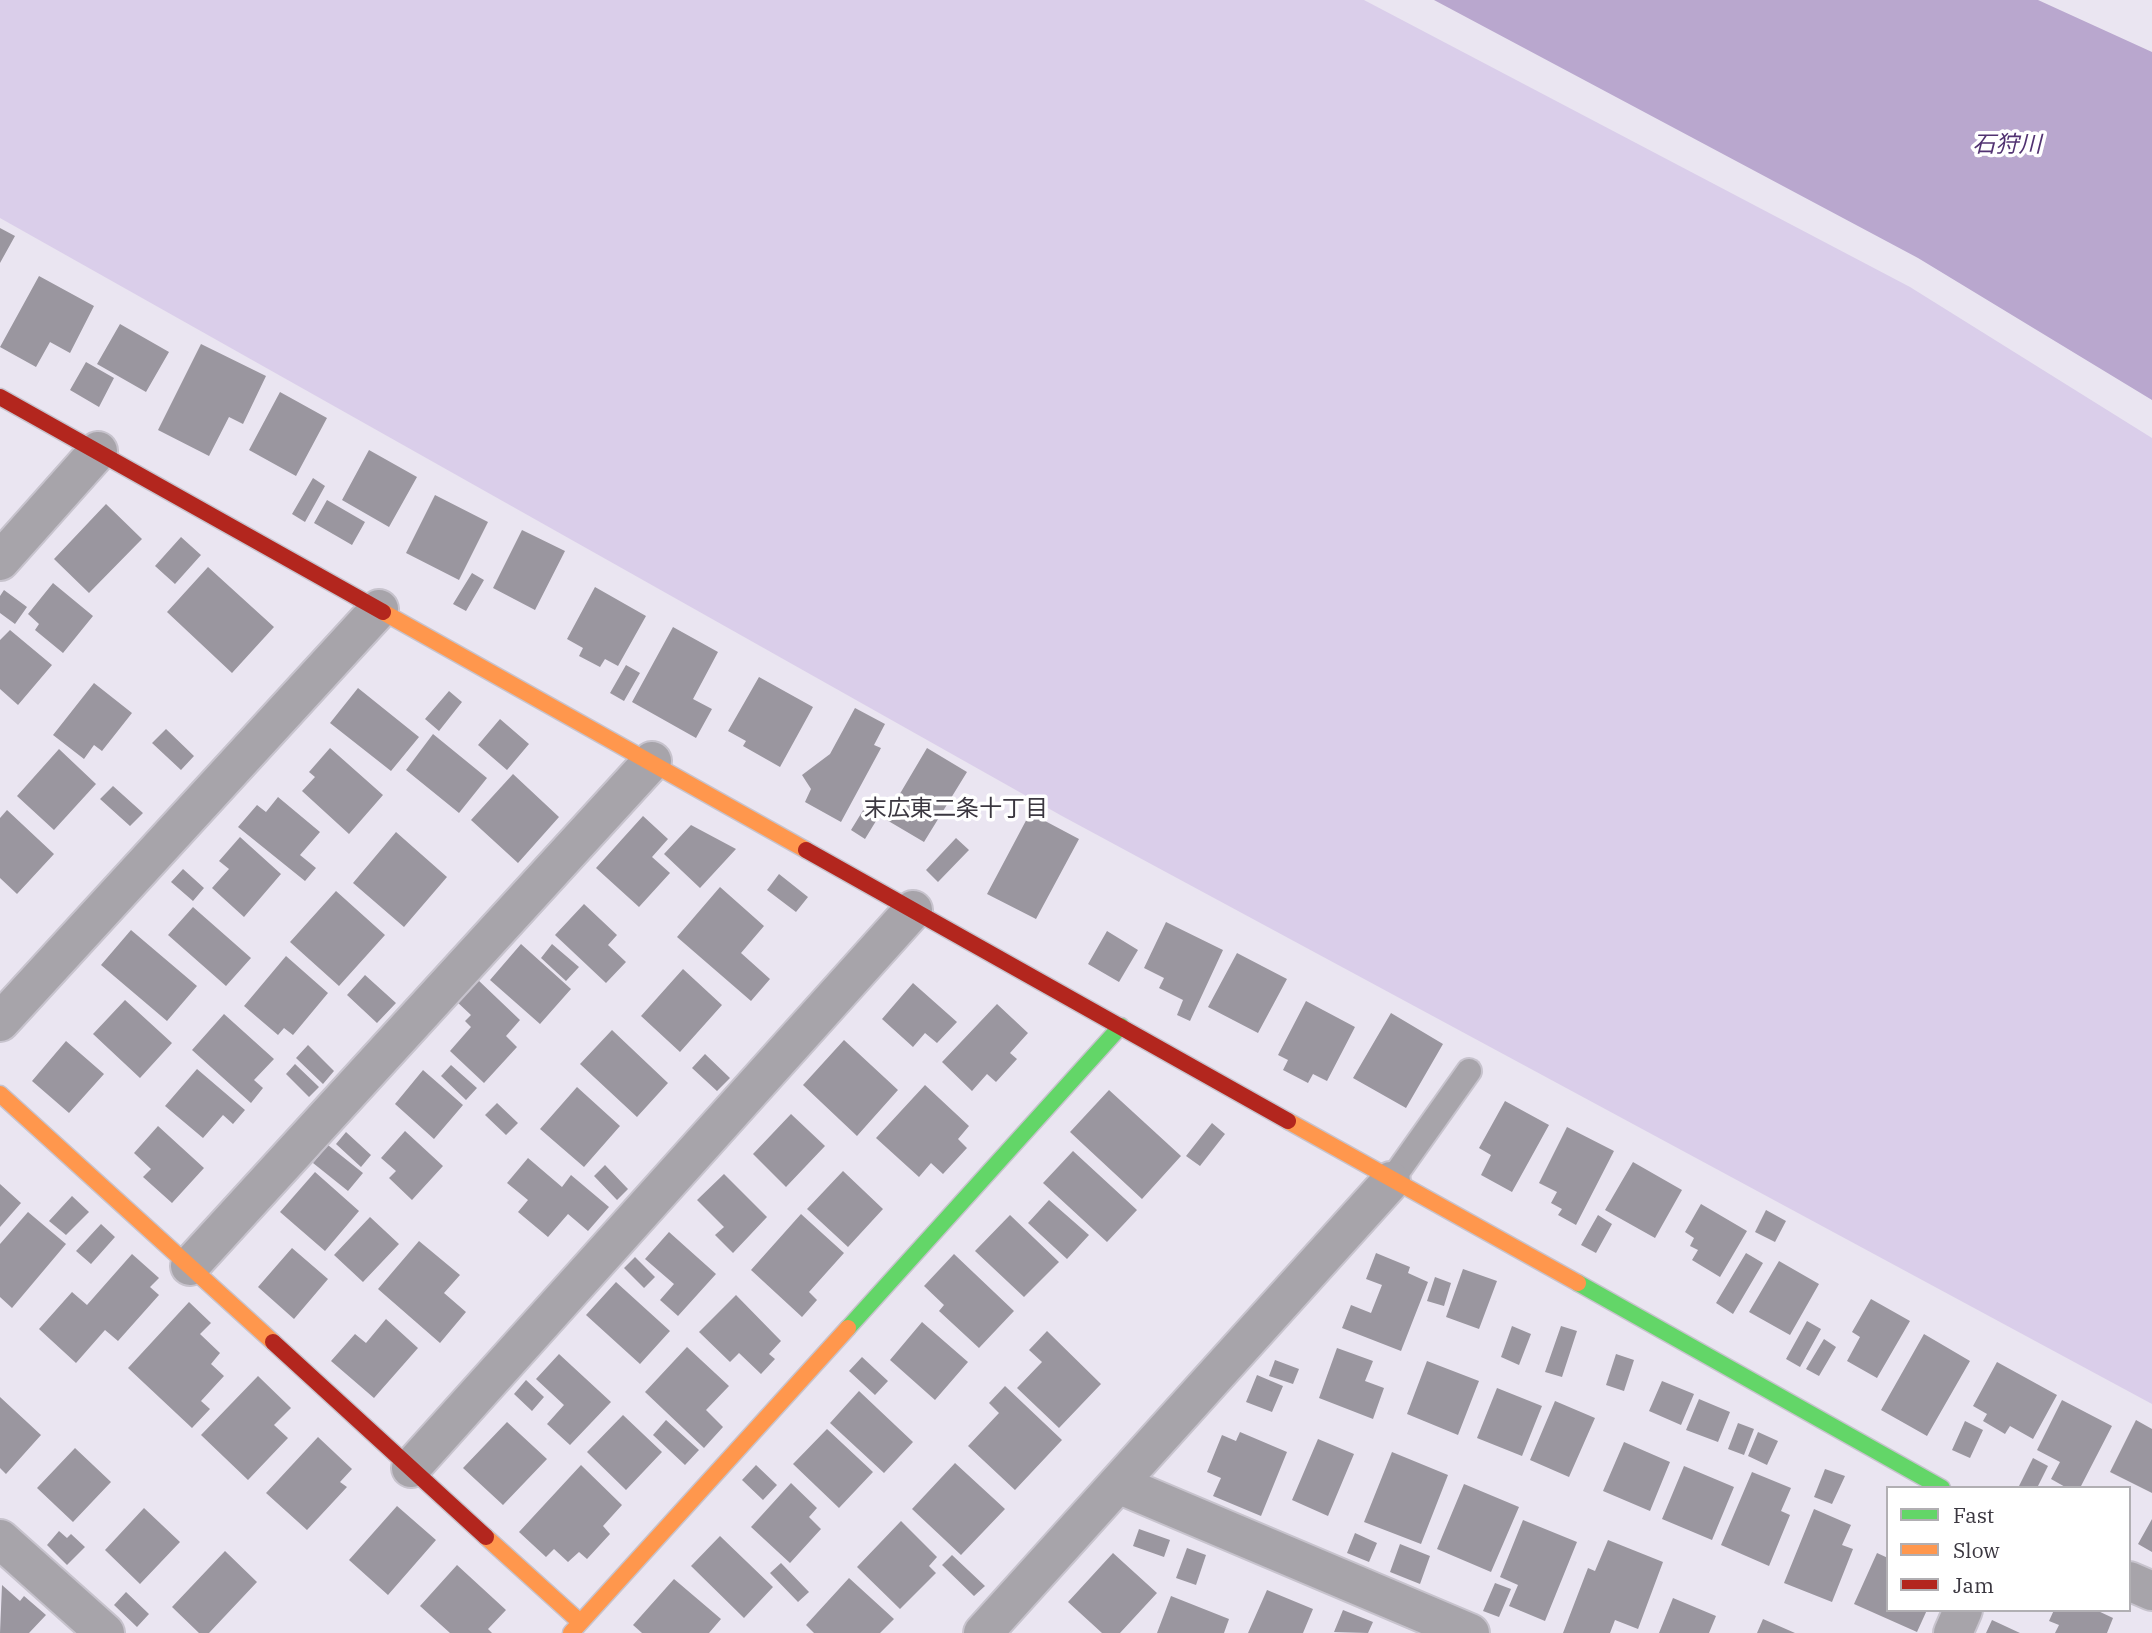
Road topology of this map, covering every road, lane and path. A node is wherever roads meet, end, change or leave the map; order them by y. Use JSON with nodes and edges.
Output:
{"nodes":[{"id":1,"x":0,"y":397,"type":"edge"},
{"id":2,"x":98,"y":451,"type":"junction"},
{"id":3,"x":0,"y":561,"type":"edge"},
{"id":4,"x":379,"y":608,"type":"junction"},
{"id":5,"x":652,"y":761,"type":"junction"},
{"id":6,"x":913,"y":910,"type":"junction"},
{"id":7,"x":0,"y":1022,"type":"edge"},
{"id":8,"x":1121,"y":1026,"type":"junction"},
{"id":9,"x":1469,"y":1071,"type":"dead end"},
{"id":10,"x":0,"y":1094,"type":"edge"},
{"id":11,"x":1391,"y":1181,"type":"junction"},
{"id":12,"x":190,"y":1266,"type":"junction"},
{"id":13,"x":411,"y":1468,"type":"junction"},
{"id":14,"x":1118,"y":1485,"type":"junction"},
{"id":15,"x":1938,"y":1486,"type":"edge"},
{"id":16,"x":0,"y":1539,"type":"edge"},
{"id":17,"x":2131,"y":1582,"type":"edge"},
{"id":18,"x":2152,"y":1591,"type":"edge"},
{"id":19,"x":1961,"y":1612,"type":"edge"},
{"id":20,"x":576,"y":1628,"type":"edge"},
{"id":21,"x":105,"y":1633,"type":"edge"},
{"id":22,"x":983,"y":1633,"type":"edge"},
{"id":23,"x":1470,"y":1633,"type":"edge"},
{"id":24,"x":1953,"y":1633,"type":"edge"}],
"edges":[{"from":1,"to":2,"type":"street"},
{"from":2,"to":3,"type":"street"},
{"from":2,"to":4,"type":"street"},
{"from":4,"to":5,"type":"street"},
{"from":4,"to":7,"type":"street"},
{"from":5,"to":6,"type":"street"},
{"from":5,"to":12,"type":"street"},
{"from":6,"to":8,"type":"street"},
{"from":6,"to":13,"type":"street"},
{"from":8,"to":11,"type":"street"},
{"from":8,"to":20,"type":"street"},
{"from":9,"to":11,"type":"lane"},
{"from":10,"to":12,"type":"street"},
{"from":11,"to":14,"type":"street"},
{"from":11,"to":15,"type":"street"},
{"from":12,"to":13,"type":"street"},
{"from":13,"to":20,"type":"street"},
{"from":14,"to":22,"type":"street"},
{"from":14,"to":23,"type":"street"},
{"from":16,"to":21,"type":"street"},
{"from":17,"to":18,"type":"street"},
{"from":19,"to":24,"type":"street"}]}
